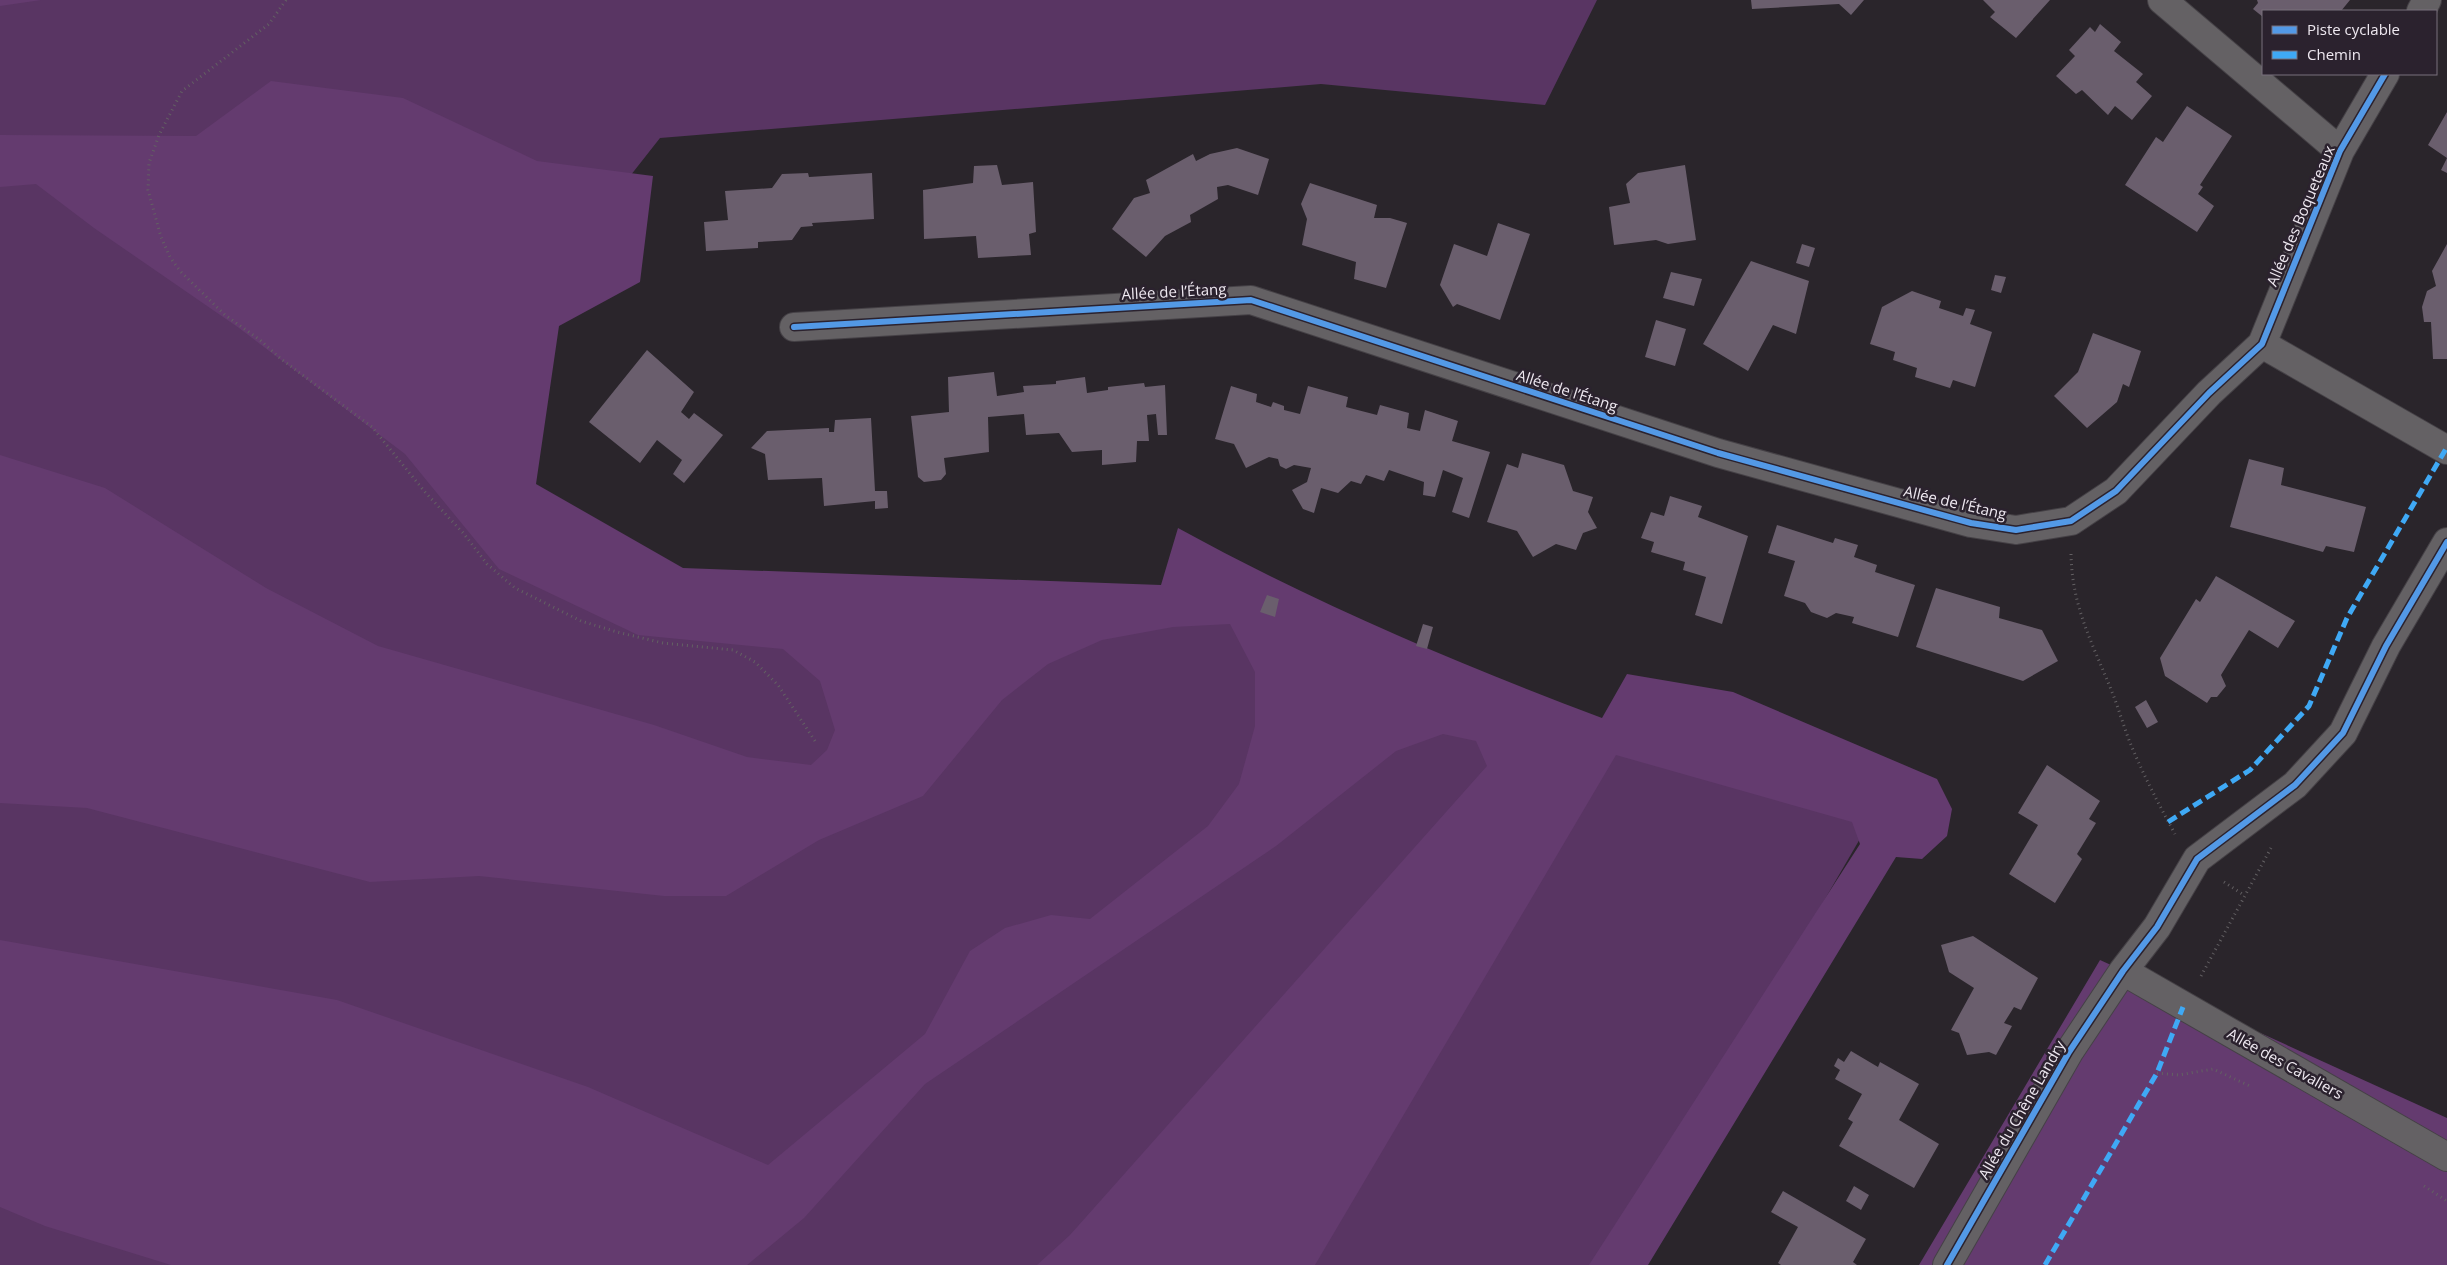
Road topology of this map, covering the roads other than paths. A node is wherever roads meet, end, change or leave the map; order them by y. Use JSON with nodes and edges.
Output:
{"nodes":[{"id":1,"x":2162,"y":0,"type":"edge"},
{"id":2,"x":2384,"y":75,"type":"edge"},
{"id":3,"x":2340,"y":151,"type":"junction"},
{"id":4,"x":794,"y":327,"type":"dead end"},
{"id":5,"x":2262,"y":344,"type":"junction"},
{"id":6,"x":2447,"y":450,"type":"edge"},
{"id":7,"x":2447,"y":542,"type":"edge"},
{"id":8,"x":2123,"y":971,"type":"junction"},
{"id":9,"x":2447,"y":1157,"type":"edge"},
{"id":10,"x":1947,"y":1265,"type":"edge"}],
"edges":[{"from":1,"to":3,"type":"street"},
{"from":2,"to":3,"type":"street","name":"Allée des Boqueteaux"},
{"from":3,"to":5,"type":"street","name":"Allée des Boqueteaux"},
{"from":4,"to":5,"type":"street","name":"Allée de l’Étang"},
{"from":5,"to":6,"type":"street"},
{"from":7,"to":8,"type":"street","name":"Allée du Chêne Landry"},
{"from":8,"to":9,"type":"street","name":"Allée des Cavaliers"},
{"from":8,"to":10,"type":"street","name":"Allée du Chêne Landry"}]}
